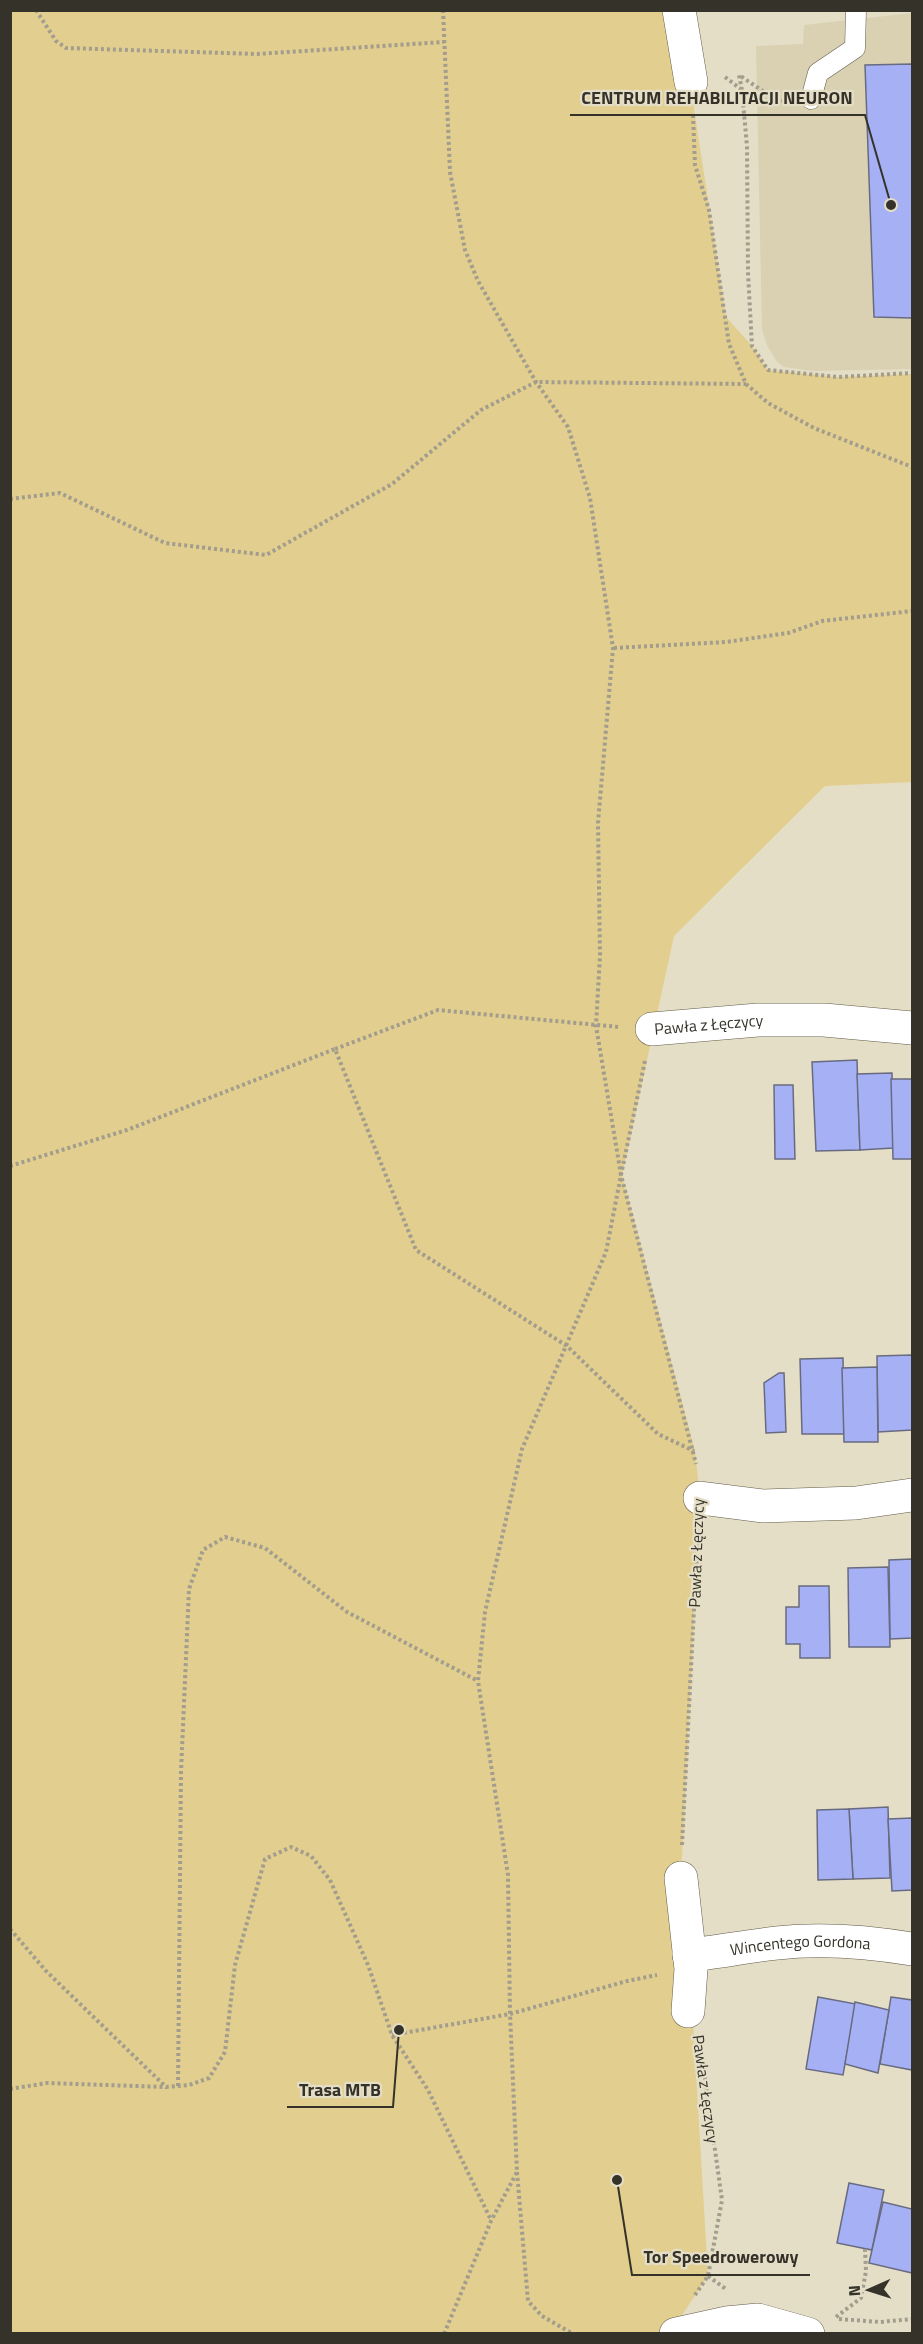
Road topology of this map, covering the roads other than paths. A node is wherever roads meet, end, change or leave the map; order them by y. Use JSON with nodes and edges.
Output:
{"nodes":[{"id":1,"x":679,"y":10,"type":"edge"},
{"id":2,"x":856,"y":10,"type":"edge"},
{"id":3,"x":692,"y":82,"type":"road end"},
{"id":4,"x":812,"y":99,"type":"road end"},
{"id":5,"x":912,"y":1028,"type":"edge"},
{"id":6,"x":652,"y":1029,"type":"road end"},
{"id":7,"x":912,"y":1495,"type":"edge"},
{"id":8,"x":700,"y":1498,"type":"road end"},
{"id":9,"x":681,"y":1878,"type":"road end"},
{"id":10,"x":912,"y":1949,"type":"edge"},
{"id":11,"x":690,"y":1962,"type":"junction"},
{"id":12,"x":688,"y":2011,"type":"road end"},
{"id":13,"x":682,"y":2319,"type":"edge"},
{"id":14,"x":820,"y":2326,"type":"edge"},
{"id":15,"x":724,"y":2328,"type":"edge"}],
"edges":[{"from":1,"to":3,"type":"street"},
{"from":2,"to":4,"type":"lane"},
{"from":5,"to":6,"type":"street","name":"Pawła z Łęczycy"},
{"from":7,"to":8,"type":"street"},
{"from":9,"to":11,"type":"street"},
{"from":10,"to":11,"type":"street","name":"Wincentego Gordona"},
{"from":11,"to":12,"type":"street"},
{"from":13,"to":15,"type":"street"},
{"from":14,"to":15,"type":"street"}]}
